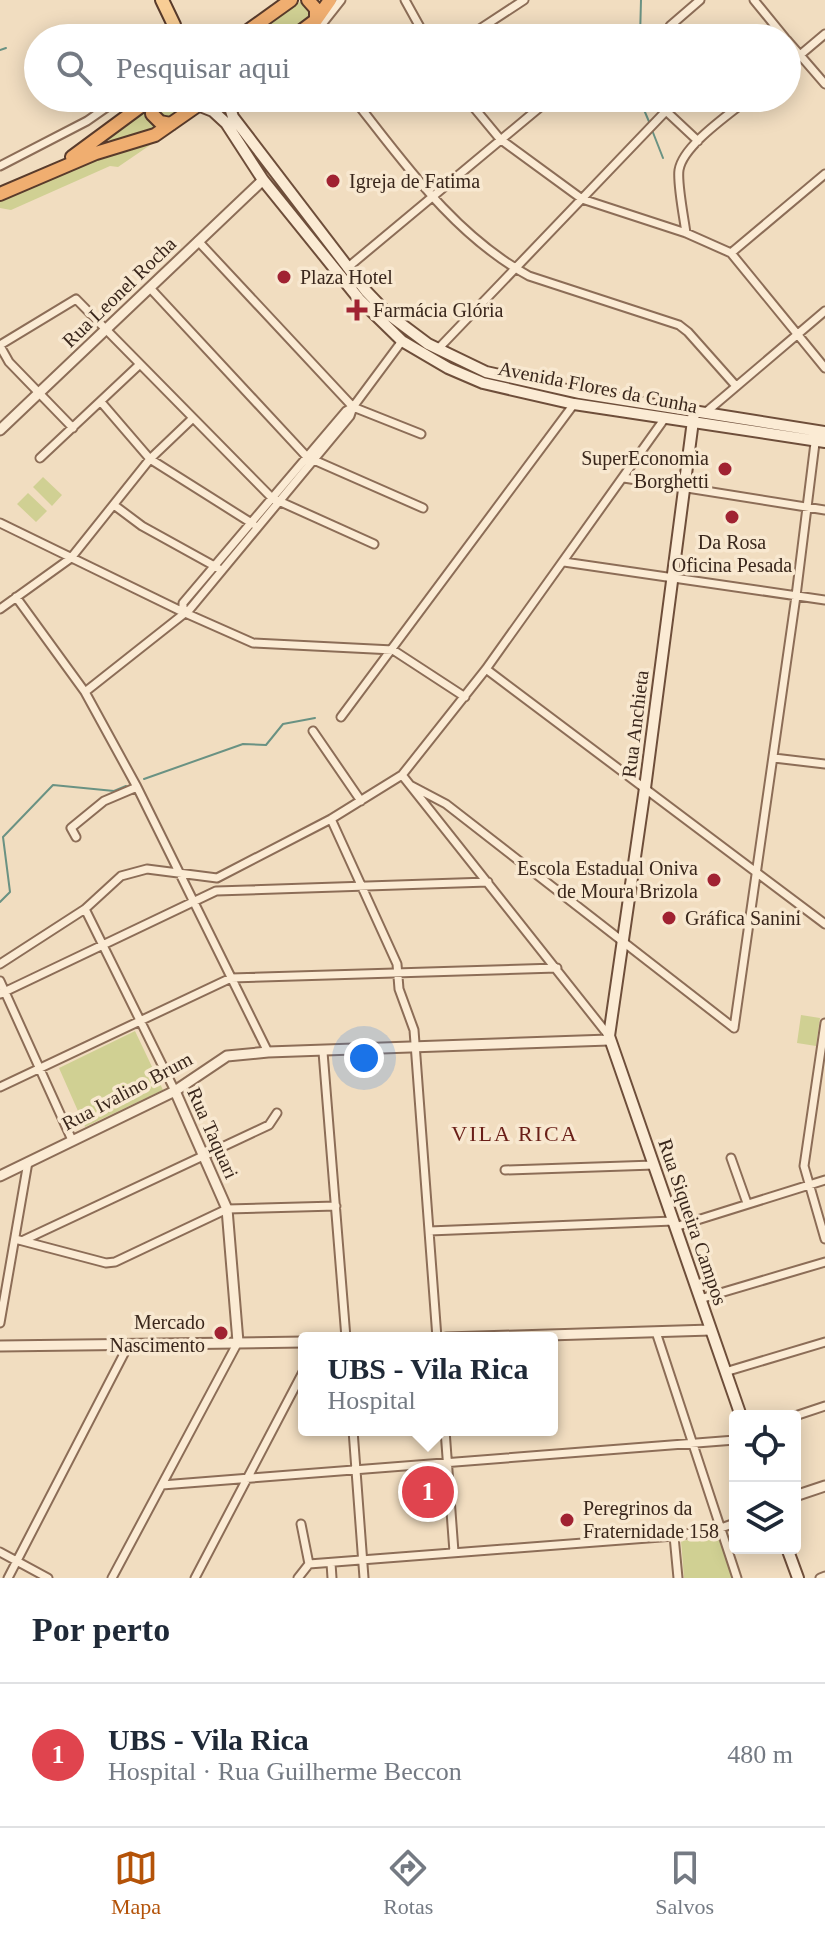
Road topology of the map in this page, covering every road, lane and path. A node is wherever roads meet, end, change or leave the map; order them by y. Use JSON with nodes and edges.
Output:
{"nodes":[{"id":1,"x":162,"y":0,"type":"edge"},
{"id":2,"x":291,"y":0,"type":"edge"},
{"id":3,"x":308,"y":0,"type":"edge"},
{"id":4,"x":330,"y":0,"type":"edge"},
{"id":5,"x":341,"y":0,"type":"edge"},
{"id":6,"x":405,"y":0,"type":"edge"},
{"id":7,"x":524,"y":0,"type":"edge"},
{"id":8,"x":700,"y":0,"type":"edge"},
{"id":9,"x":754,"y":0,"type":"edge"},
{"id":10,"x":316,"y":20,"type":"junction"},
{"id":11,"x":172,"y":24,"type":"edge"},
{"id":12,"x":258,"y":24,"type":"edge"},
{"id":13,"x":312,"y":24,"type":"edge"},
{"id":14,"x":315,"y":24,"type":"edge"},
{"id":15,"x":418,"y":24,"type":"edge"},
{"id":16,"x":487,"y":24,"type":"edge"},
{"id":17,"x":672,"y":24,"type":"edge"},
{"id":18,"x":774,"y":24,"type":"edge"},
{"id":19,"x":825,"y":34,"type":"edge"},
{"id":20,"x":801,"y":53,"type":"edge"},
{"id":21,"x":801,"y":57,"type":"edge"},
{"id":22,"x":825,"y":84,"type":"edge"},
{"id":23,"x":100,"y":112,"type":"edge"},
{"id":24,"x":134,"y":112,"type":"edge"},
{"id":25,"x":152,"y":112,"type":"edge"},
{"id":26,"x":188,"y":112,"type":"edge"},
{"id":27,"x":214,"y":112,"type":"edge"},
{"id":28,"x":231,"y":112,"type":"edge"},
{"id":29,"x":364,"y":112,"type":"edge"},
{"id":30,"x":478,"y":112,"type":"edge"},
{"id":31,"x":534,"y":112,"type":"edge"},
{"id":32,"x":665,"y":112,"type":"edge"},
{"id":33,"x":667,"y":112,"type":"edge"},
{"id":34,"x":732,"y":112,"type":"edge"},
{"id":35,"x":171,"y":124,"type":"junction"},
{"id":36,"x":500,"y":139,"type":"junction"},
{"id":37,"x":698,"y":141,"type":"junction"},
{"id":38,"x":0,"y":166,"type":"edge"},
{"id":39,"x":60,"y":166,"type":"junction"},
{"id":40,"x":275,"y":170,"type":"junction"},
{"id":41,"x":825,"y":174,"type":"edge"},
{"id":42,"x":263,"y":180,"type":"junction"},
{"id":43,"x":0,"y":194,"type":"edge"},
{"id":44,"x":431,"y":197,"type":"junction"},
{"id":45,"x":582,"y":199,"type":"junction"},
{"id":46,"x":686,"y":233,"type":"junction"},
{"id":47,"x":198,"y":241,"type":"junction"},
{"id":48,"x":731,"y":253,"type":"junction"},
{"id":49,"x":347,"y":268,"type":"junction"},
{"id":50,"x":515,"y":268,"type":"junction"},
{"id":51,"x":150,"y":288,"type":"junction"},
{"id":52,"x":825,"y":311,"type":"edge"},
{"id":53,"x":106,"y":330,"type":"junction"},
{"id":54,"x":797,"y":334,"type":"junction"},
{"id":55,"x":402,"y":341,"type":"junction"},
{"id":56,"x":0,"y":346,"type":"edge"},
{"id":57,"x":433,"y":346,"type":"junction"},
{"id":58,"x":419,"y":352,"type":"junction"},
{"id":59,"x":9,"y":362,"type":"junction"},
{"id":60,"x":139,"y":365,"type":"junction"},
{"id":61,"x":0,"y":367,"type":"edge"},
{"id":62,"x":825,"y":368,"type":"edge"},
{"id":63,"x":736,"y":386,"type":"junction"},
{"id":64,"x":38,"y":394,"type":"junction"},
{"id":65,"x":101,"y":402,"type":"junction"},
{"id":66,"x":574,"y":404,"type":"junction"},
{"id":67,"x":353,"y":407,"type":"junction"},
{"id":68,"x":696,"y":417,"type":"junction"},
{"id":69,"x":193,"y":418,"type":"junction"},
{"id":70,"x":665,"y":418,"type":"junction"},
{"id":71,"x":73,"y":428,"type":"junction"},
{"id":72,"x":0,"y":430,"type":"edge"},
{"id":73,"x":825,"y":432,"type":"edge"},
{"id":74,"x":421,"y":434,"type":"dead end"},
{"id":75,"x":820,"y":442,"type":"edge"},
{"id":76,"x":40,"y":458,"type":"dead end"},
{"id":77,"x":310,"y":458,"type":"junction"},
{"id":78,"x":150,"y":459,"type":"junction"},
{"id":79,"x":624,"y":478,"type":"junction"},
{"id":80,"x":684,"y":488,"type":"junction"},
{"id":81,"x":275,"y":500,"type":"junction"},
{"id":82,"x":114,"y":505,"type":"junction"},
{"id":83,"x":807,"y":507,"type":"junction"},
{"id":84,"x":423,"y":508,"type":"dead end"},
{"id":85,"x":825,"y":510,"type":"edge"},
{"id":86,"x":0,"y":523,"type":"edge"},
{"id":87,"x":254,"y":525,"type":"junction"},
{"id":88,"x":374,"y":544,"type":"dead end"},
{"id":89,"x":71,"y":558,"type":"junction"},
{"id":90,"x":564,"y":562,"type":"junction"},
{"id":91,"x":218,"y":568,"type":"junction"},
{"id":92,"x":671,"y":578,"type":"junction"},
{"id":93,"x":796,"y":596,"type":"junction"},
{"id":94,"x":16,"y":597,"type":"junction"},
{"id":95,"x":825,"y":600,"type":"edge"},
{"id":96,"x":0,"y":609,"type":"edge"},
{"id":97,"x":183,"y":612,"type":"junction"},
{"id":98,"x":393,"y":650,"type":"junction"},
{"id":99,"x":486,"y":669,"type":"junction"},
{"id":100,"x":85,"y":692,"type":"junction"},
{"id":101,"x":465,"y":697,"type":"junction"},
{"id":102,"x":341,"y":717,"type":"dead end"},
{"id":103,"x":313,"y":731,"type":"dead end"},
{"id":104,"x":774,"y":758,"type":"junction"},
{"id":105,"x":825,"y":764,"type":"edge"},
{"id":106,"x":402,"y":775,"type":"junction"},
{"id":107,"x":410,"y":785,"type":"junction"},
{"id":108,"x":137,"y":787,"type":"junction"},
{"id":109,"x":645,"y":788,"type":"junction"},
{"id":110,"x":361,"y":801,"type":"junction"},
{"id":111,"x":331,"y":819,"type":"junction"},
{"id":112,"x":76,"y":837,"type":"dead end"},
{"id":113,"x":178,"y":872,"type":"junction"},
{"id":114,"x":758,"y":874,"type":"junction"},
{"id":115,"x":488,"y":882,"type":"junction"},
{"id":116,"x":360,"y":885,"type":"junction"},
{"id":117,"x":194,"y":901,"type":"junction"},
{"id":118,"x":85,"y":909,"type":"junction"},
{"id":119,"x":825,"y":924,"type":"edge"},
{"id":120,"x":622,"y":939,"type":"junction"},
{"id":121,"x":104,"y":946,"type":"junction"},
{"id":122,"x":0,"y":964,"type":"edge"},
{"id":123,"x":557,"y":968,"type":"junction"},
{"id":124,"x":397,"y":973,"type":"junction"},
{"id":125,"x":231,"y":978,"type":"junction"},
{"id":126,"x":0,"y":981,"type":"edge"},
{"id":127,"x":2,"y":993,"type":"edge"},
{"id":128,"x":139,"y":1019,"type":"junction"},
{"id":129,"x":825,"y":1023,"type":"edge"},
{"id":130,"x":609,"y":1038,"type":"junction"},
{"id":131,"x":416,"y":1049,"type":"junction"},
{"id":132,"x":268,"y":1052,"type":"junction"},
{"id":133,"x":323,"y":1052,"type":"junction"},
{"id":134,"x":39,"y":1068,"type":"junction"},
{"id":135,"x":0,"y":1087,"type":"edge"},
{"id":136,"x":175,"y":1091,"type":"junction"},
{"id":137,"x":277,"y":1113,"type":"dead end"},
{"id":138,"x":72,"y":1140,"type":"junction"},
{"id":139,"x":204,"y":1154,"type":"junction"},
{"id":140,"x":731,"y":1158,"type":"dead end"},
{"id":141,"x":28,"y":1162,"type":"junction"},
{"id":142,"x":654,"y":1165,"type":"junction"},
{"id":143,"x":505,"y":1170,"type":"dead end"},
{"id":144,"x":0,"y":1176,"type":"edge"},
{"id":145,"x":825,"y":1180,"type":"edge"},
{"id":146,"x":808,"y":1185,"type":"junction"},
{"id":147,"x":747,"y":1203,"type":"junction"},
{"id":148,"x":336,"y":1206,"type":"junction"},
{"id":149,"x":227,"y":1209,"type":"junction"},
{"id":150,"x":674,"y":1224,"type":"junction"},
{"id":151,"x":429,"y":1231,"type":"junction"},
{"id":152,"x":20,"y":1239,"type":"junction"},
{"id":153,"x":825,"y":1239,"type":"edge"},
{"id":154,"x":825,"y":1262,"type":"edge"},
{"id":155,"x":700,"y":1299,"type":"junction"},
{"id":156,"x":0,"y":1323,"type":"edge"},
{"id":157,"x":711,"y":1330,"type":"junction"},
{"id":158,"x":346,"y":1332,"type":"edge"},
{"id":159,"x":437,"y":1332,"type":"edge"},
{"id":160,"x":656,"y":1332,"type":"junction"},
{"id":161,"x":558,"y":1335,"type":"edge"},
{"id":162,"x":238,"y":1342,"type":"junction"},
{"id":163,"x":298,"y":1342,"type":"edge"},
{"id":164,"x":825,"y":1342,"type":"edge"},
{"id":165,"x":129,"y":1344,"type":"junction"},
{"id":166,"x":0,"y":1346,"type":"edge"},
{"id":167,"x":725,"y":1372,"type":"junction"},
{"id":168,"x":298,"y":1382,"type":"edge"},
{"id":169,"x":825,"y":1406,"type":"edge"},
{"id":170,"x":739,"y":1410,"type":"edge"},
{"id":171,"x":801,"y":1414,"type":"edge"},
{"id":172,"x":354,"y":1436,"type":"edge"},
{"id":173,"x":446,"y":1436,"type":"edge"},
{"id":174,"x":729,"y":1440,"type":"edge"},
{"id":175,"x":691,"y":1443,"type":"junction"},
{"id":176,"x":448,"y":1461,"type":"junction"},
{"id":177,"x":357,"y":1470,"type":"junction"},
{"id":178,"x":249,"y":1479,"type":"junction"},
{"id":179,"x":162,"y":1485,"type":"junction"},
{"id":180,"x":825,"y":1486,"type":"edge"},
{"id":181,"x":801,"y":1494,"type":"edge"},
{"id":182,"x":301,"y":1524,"type":"dead end"},
{"id":183,"x":729,"y":1525,"type":"edge"},
{"id":184,"x":721,"y":1528,"type":"junction"},
{"id":185,"x":674,"y":1536,"type":"junction"},
{"id":186,"x":0,"y":1552,"type":"edge"},
{"id":187,"x":454,"y":1552,"type":"junction"},
{"id":188,"x":789,"y":1554,"type":"edge"},
{"id":189,"x":363,"y":1560,"type":"junction"},
{"id":190,"x":17,"y":1561,"type":"junction"},
{"id":191,"x":331,"y":1563,"type":"junction"},
{"id":192,"x":309,"y":1564,"type":"junction"},
{"id":193,"x":8,"y":1578,"type":"edge"},
{"id":194,"x":48,"y":1578,"type":"edge"},
{"id":195,"x":112,"y":1578,"type":"edge"},
{"id":196,"x":195,"y":1578,"type":"edge"},
{"id":197,"x":298,"y":1578,"type":"edge"},
{"id":198,"x":332,"y":1578,"type":"edge"},
{"id":199,"x":364,"y":1578,"type":"edge"},
{"id":200,"x":678,"y":1578,"type":"edge"},
{"id":201,"x":737,"y":1578,"type":"edge"},
{"id":202,"x":798,"y":1578,"type":"edge"}],
"edges":[{"from":1,"to":11,"type":"main road"},
{"from":2,"to":12,"type":"highway"},
{"from":3,"to":10,"type":"highway"},
{"from":4,"to":10,"type":"highway"},
{"from":5,"to":14,"type":"street"},
{"from":6,"to":15,"type":"street"},
{"from":7,"to":16,"type":"street"},
{"from":8,"to":17,"type":"street"},
{"from":9,"to":18,"type":"street"},
{"from":10,"to":13,"type":"highway"},
{"from":19,"to":20,"type":"street"},
{"from":21,"to":22,"type":"street"},
{"from":23,"to":38,"type":"street"},
{"from":24,"to":39,"type":"highway"},
{"from":25,"to":35,"type":"highway"},
{"from":26,"to":35,"type":"highway"},
{"from":27,"to":42,"type":"main road","name":"Avenida Flores da Cunha"},
{"from":28,"to":40,"type":"main road","name":"Avenida Flores da Cunha"},
{"from":29,"to":44,"type":"street"},
{"from":30,"to":36,"type":"street"},
{"from":31,"to":36,"type":"street"},
{"from":32,"to":45,"type":"street"},
{"from":33,"to":37,"type":"street"},
{"from":34,"to":37,"type":"street"},
{"from":35,"to":39,"type":"highway"},
{"from":36,"to":44,"type":"street"},
{"from":36,"to":45,"type":"street"},
{"from":37,"to":46,"type":"street"},
{"from":39,"to":43,"type":"highway"},
{"from":40,"to":42,"type":"street","name":"Rua Leonel Rocha"},
{"from":40,"to":49,"type":"main road","name":"Avenida Flores da Cunha"},
{"from":41,"to":48,"type":"street"},
{"from":42,"to":47,"type":"street","name":"Rua Leonel Rocha"},
{"from":42,"to":55,"type":"main road","name":"Avenida Flores da Cunha"},
{"from":44,"to":49,"type":"street"},
{"from":44,"to":50,"type":"street"},
{"from":45,"to":46,"type":"street"},
{"from":45,"to":50,"type":"street"},
{"from":46,"to":48,"type":"street"},
{"from":47,"to":51,"type":"street","name":"Rua Leonel Rocha"},
{"from":47,"to":67,"type":"street"},
{"from":48,"to":54,"type":"street"},
{"from":49,"to":57,"type":"main road","name":"Avenida Flores da Cunha"},
{"from":50,"to":57,"type":"street"},
{"from":50,"to":63,"type":"street"},
{"from":51,"to":53,"type":"street","name":"Rua Leonel Rocha"},
{"from":51,"to":77,"type":"street"},
{"from":52,"to":54,"type":"street"},
{"from":53,"to":56,"type":"street"},
{"from":53,"to":60,"type":"street"},
{"from":53,"to":64,"type":"street","name":"Rua Leonel Rocha"},
{"from":54,"to":62,"type":"street"},
{"from":54,"to":63,"type":"street"},
{"from":55,"to":57,"type":"main road"},
{"from":55,"to":58,"type":"main road","name":"Avenida Flores da Cunha"},
{"from":55,"to":67,"type":"street"},
{"from":56,"to":59,"type":"street"},
{"from":57,"to":58,"type":"main road"},
{"from":57,"to":68,"type":"main road","name":"Avenida Flores da Cunha"},
{"from":58,"to":66,"type":"main road","name":"Avenida Flores da Cunha"},
{"from":59,"to":61,"type":"street"},
{"from":59,"to":64,"type":"street"},
{"from":60,"to":65,"type":"street"},
{"from":60,"to":69,"type":"street"},
{"from":63,"to":68,"type":"street"},
{"from":64,"to":71,"type":"street"},
{"from":64,"to":72,"type":"street","name":"Rua Leonel Rocha"},
{"from":65,"to":71,"type":"street"},
{"from":65,"to":78,"type":"street"},
{"from":66,"to":70,"type":"main road","name":"Avenida Flores da Cunha"},
{"from":66,"to":98,"type":"street"},
{"from":67,"to":74,"type":"street"},
{"from":67,"to":77,"type":"street"},
{"from":68,"to":70,"type":"main road","name":"Avenida Flores da Cunha"},
{"from":68,"to":73,"type":"main road","name":"Avenida Flores da Cunha"},
{"from":68,"to":75,"type":"main road","name":"Avenida Flores da Cunha"},
{"from":68,"to":80,"type":"main road","name":"Rua Anchieta"},
{"from":69,"to":78,"type":"street"},
{"from":69,"to":81,"type":"street"},
{"from":70,"to":79,"type":"street"},
{"from":71,"to":76,"type":"street"},
{"from":75,"to":83,"type":"street"},
{"from":77,"to":81,"type":"street"},
{"from":77,"to":84,"type":"street"},
{"from":78,"to":82,"type":"street"},
{"from":78,"to":87,"type":"street"},
{"from":79,"to":80,"type":"street"},
{"from":79,"to":90,"type":"street"},
{"from":80,"to":83,"type":"street"},
{"from":80,"to":92,"type":"main road","name":"Rua Anchieta"},
{"from":81,"to":87,"type":"street"},
{"from":81,"to":88,"type":"street"},
{"from":82,"to":89,"type":"street"},
{"from":82,"to":91,"type":"street"},
{"from":83,"to":85,"type":"street"},
{"from":83,"to":93,"type":"street"},
{"from":86,"to":89,"type":"street"},
{"from":87,"to":91,"type":"street"},
{"from":89,"to":94,"type":"street"},
{"from":89,"to":97,"type":"street"},
{"from":90,"to":92,"type":"street"},
{"from":90,"to":99,"type":"street"},
{"from":91,"to":97,"type":"street"},
{"from":92,"to":93,"type":"street"},
{"from":92,"to":109,"type":"main road","name":"Rua Anchieta"},
{"from":93,"to":95,"type":"street"},
{"from":93,"to":104,"type":"street"},
{"from":94,"to":96,"type":"street"},
{"from":94,"to":100,"type":"street"},
{"from":97,"to":98,"type":"street"},
{"from":97,"to":100,"type":"street"},
{"from":98,"to":101,"type":"street"},
{"from":98,"to":102,"type":"street"},
{"from":99,"to":101,"type":"street"},
{"from":99,"to":109,"type":"street"},
{"from":100,"to":108,"type":"street"},
{"from":101,"to":106,"type":"street"},
{"from":103,"to":110,"type":"street"},
{"from":104,"to":105,"type":"street"},
{"from":104,"to":114,"type":"street"},
{"from":106,"to":107,"type":"street","name":"Rua Siqueira Campos"},
{"from":106,"to":110,"type":"street"},
{"from":107,"to":115,"type":"street","name":"Rua Siqueira Campos"},
{"from":107,"to":120,"type":"street"},
{"from":108,"to":112,"type":"street"},
{"from":108,"to":113,"type":"street"},
{"from":109,"to":114,"type":"street"},
{"from":109,"to":120,"type":"main road","name":"Rua Anchieta"},
{"from":110,"to":111,"type":"street"},
{"from":111,"to":113,"type":"street"},
{"from":111,"to":116,"type":"street"},
{"from":113,"to":117,"type":"street"},
{"from":113,"to":118,"type":"street"},
{"from":114,"to":119,"type":"street"},
{"from":114,"to":120,"type":"street"},
{"from":115,"to":116,"type":"street"},
{"from":115,"to":123,"type":"street","name":"Rua Siqueira Campos"},
{"from":116,"to":117,"type":"street"},
{"from":116,"to":124,"type":"street"},
{"from":117,"to":121,"type":"street"},
{"from":117,"to":125,"type":"street"},
{"from":118,"to":121,"type":"street","name":"Rua Taquari"},
{"from":118,"to":122,"type":"street"},
{"from":120,"to":130,"type":"main road","name":"Rua Anchieta"},
{"from":121,"to":127,"type":"street"},
{"from":121,"to":128,"type":"street","name":"Rua Taquari"},
{"from":123,"to":124,"type":"street"},
{"from":123,"to":130,"type":"street","name":"Rua Siqueira Campos"},
{"from":124,"to":125,"type":"street"},
{"from":124,"to":131,"type":"street"},
{"from":125,"to":128,"type":"street"},
{"from":125,"to":132,"type":"street"},
{"from":126,"to":127,"type":"street"},
{"from":127,"to":134,"type":"street"},
{"from":128,"to":134,"type":"street"},
{"from":128,"to":136,"type":"street","name":"Rua Taquari"},
{"from":129,"to":146,"type":"street"},
{"from":130,"to":131,"type":"street","name":"Rua Ivalino Brum"},
{"from":130,"to":142,"type":"main road","name":"Rua Siqueira Campos"},
{"from":131,"to":133,"type":"street","name":"Rua Ivalino Brum"},
{"from":131,"to":151,"type":"street"},
{"from":132,"to":133,"type":"street","name":"Rua Ivalino Brum"},
{"from":132,"to":136,"type":"street","name":"Rua Ivalino Brum"},
{"from":133,"to":148,"type":"street"},
{"from":134,"to":135,"type":"street"},
{"from":134,"to":138,"type":"street"},
{"from":136,"to":138,"type":"street","name":"Rua Ivalino Brum"},
{"from":136,"to":139,"type":"street","name":"Rua Taquari"},
{"from":137,"to":139,"type":"street"},
{"from":138,"to":141,"type":"street","name":"Rua Ivalino Brum"},
{"from":139,"to":149,"type":"street","name":"Rua Taquari"},
{"from":139,"to":152,"type":"street"},
{"from":140,"to":147,"type":"street"},
{"from":141,"to":144,"type":"street","name":"Rua Ivalino Brum"},
{"from":141,"to":152,"type":"street"},
{"from":142,"to":143,"type":"street"},
{"from":142,"to":150,"type":"main road","name":"Rua Siqueira Campos"},
{"from":145,"to":146,"type":"street"},
{"from":146,"to":147,"type":"street"},
{"from":146,"to":153,"type":"street"},
{"from":147,"to":150,"type":"street"},
{"from":148,"to":149,"type":"street"},
{"from":148,"to":158,"type":"street"},
{"from":149,"to":152,"type":"street"},
{"from":149,"to":162,"type":"street","name":"Rua Taquari"},
{"from":150,"to":151,"type":"street"},
{"from":150,"to":155,"type":"main road","name":"Rua Siqueira Campos"},
{"from":151,"to":159,"type":"street"},
{"from":152,"to":156,"type":"street"},
{"from":154,"to":155,"type":"street"},
{"from":155,"to":157,"type":"main road","name":"Rua Siqueira Campos"},
{"from":157,"to":160,"type":"street"},
{"from":157,"to":167,"type":"main road","name":"Rua Siqueira Campos"},
{"from":160,"to":161,"type":"street"},
{"from":160,"to":175,"type":"street"},
{"from":162,"to":163,"type":"street"},
{"from":162,"to":165,"type":"street"},
{"from":162,"to":179,"type":"street"},
{"from":164,"to":167,"type":"street"},
{"from":165,"to":166,"type":"street"},
{"from":165,"to":190,"type":"street"},
{"from":167,"to":170,"type":"main road","name":"Rua Siqueira Campos"},
{"from":168,"to":178,"type":"street"},
{"from":169,"to":171,"type":"street"},
{"from":172,"to":177,"type":"street"},
{"from":173,"to":176,"type":"street"},
{"from":174,"to":175,"type":"street"},
{"from":175,"to":176,"type":"street"},
{"from":175,"to":184,"type":"street"},
{"from":176,"to":177,"type":"street"},
{"from":176,"to":187,"type":"street"},
{"from":177,"to":178,"type":"street"},
{"from":177,"to":189,"type":"street"},
{"from":178,"to":179,"type":"street"},
{"from":178,"to":196,"type":"street"},
{"from":179,"to":195,"type":"street"},
{"from":180,"to":181,"type":"street"},
{"from":182,"to":192,"type":"street"},
{"from":183,"to":184,"type":"street"},
{"from":184,"to":185,"type":"street"},
{"from":184,"to":201,"type":"street"},
{"from":185,"to":187,"type":"street"},
{"from":185,"to":200,"type":"street"},
{"from":186,"to":190,"type":"street"},
{"from":187,"to":189,"type":"street"},
{"from":188,"to":202,"type":"main road"},
{"from":189,"to":191,"type":"street"},
{"from":189,"to":199,"type":"street"},
{"from":190,"to":193,"type":"street"},
{"from":190,"to":194,"type":"street"},
{"from":191,"to":192,"type":"street"},
{"from":191,"to":198,"type":"street"},
{"from":192,"to":197,"type":"street"}]}
